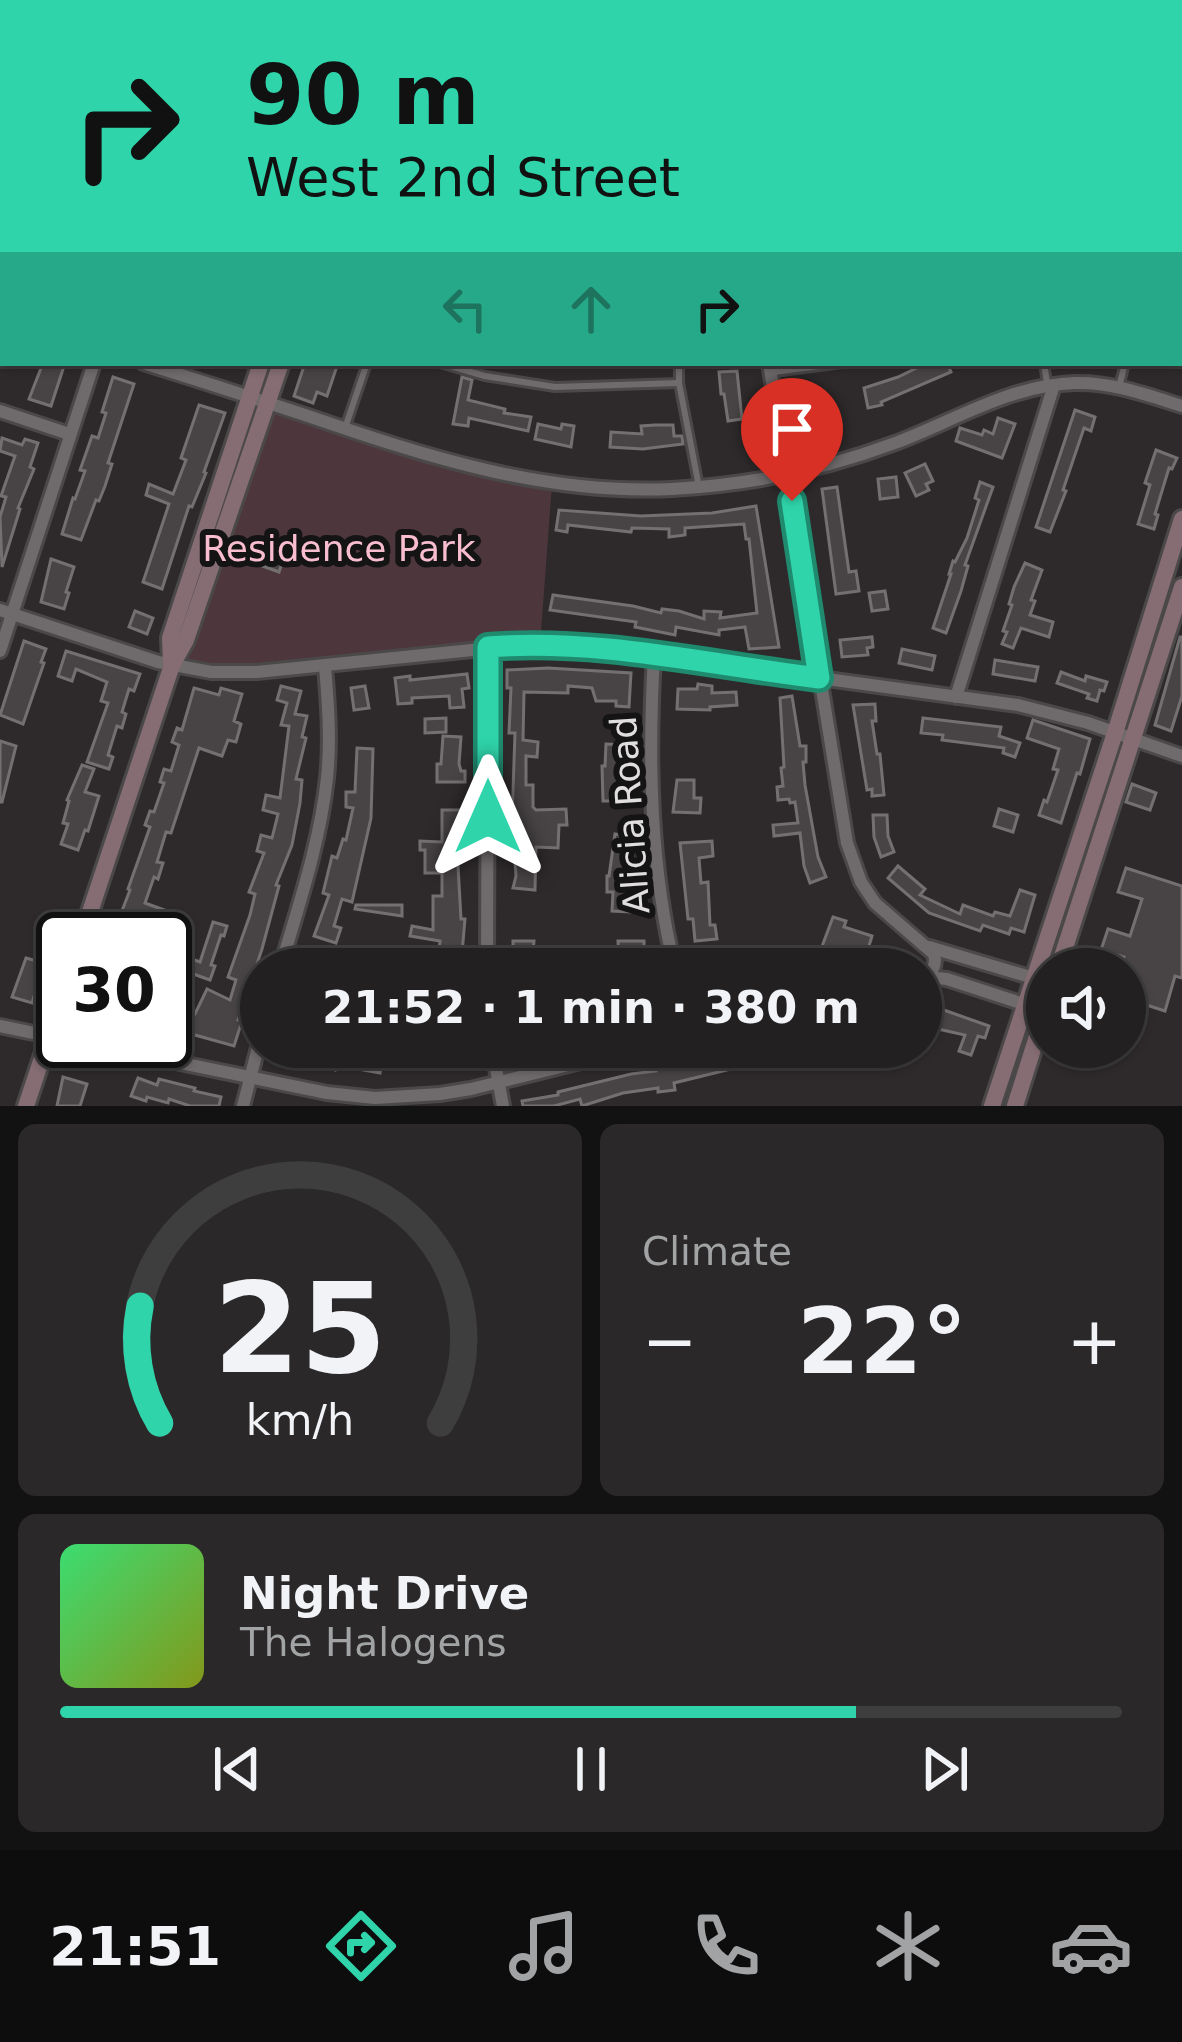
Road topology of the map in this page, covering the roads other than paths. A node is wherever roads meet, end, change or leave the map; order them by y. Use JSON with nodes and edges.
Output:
{"nodes":[{"id":1,"x":93,"y":366,"type":"edge"},
{"id":2,"x":151,"y":366,"type":"edge"},
{"id":3,"x":261,"y":366,"type":"edge"},
{"id":4,"x":279,"y":366,"type":"edge"},
{"id":5,"x":366,"y":366,"type":"edge"},
{"id":6,"x":450,"y":366,"type":"edge"},
{"id":7,"x":679,"y":366,"type":"edge"},
{"id":8,"x":1045,"y":366,"type":"edge"},
{"id":9,"x":1124,"y":366,"type":"edge"},
{"id":10,"x":769,"y":368,"type":"edge"},
{"id":11,"x":679,"y":383,"type":"junction"},
{"id":12,"x":1051,"y":386,"type":"junction"},
{"id":13,"x":1119,"y":387,"type":"junction"},
{"id":14,"x":258,"y":400,"type":"junction"},
{"id":15,"x":1182,"y":406,"type":"edge"},
{"id":16,"x":0,"y":411,"type":"edge"},
{"id":17,"x":344,"y":429,"type":"junction"},
{"id":18,"x":69,"y":434,"type":"junction"},
{"id":19,"x":787,"y":474,"type":"junction"},
{"id":20,"x":699,"y":487,"type":"junction"},
{"id":21,"x":1182,"y":519,"type":"edge"},
{"id":22,"x":1163,"y":574,"type":"junction"},
{"id":23,"x":1182,"y":584,"type":"edge"},
{"id":24,"x":6,"y":612,"type":"edge"},
{"id":25,"x":1177,"y":618,"type":"edge"},
{"id":26,"x":488,"y":647,"type":"junction"},
{"id":27,"x":0,"y":651,"type":"edge"},
{"id":28,"x":653,"y":656,"type":"junction"},
{"id":29,"x":172,"y":665,"type":"junction"},
{"id":30,"x":325,"y":666,"type":"junction"},
{"id":31,"x":819,"y":678,"type":"junction"},
{"id":32,"x":956,"y":698,"type":"junction"},
{"id":33,"x":1124,"y":735,"type":"junction"},
{"id":34,"x":1182,"y":756,"type":"edge"},
{"id":35,"x":90,"y":912,"type":"edge"},
{"id":36,"x":929,"y":947,"type":"joint"},
{"id":37,"x":286,"y":948,"type":"edge"},
{"id":38,"x":487,"y":948,"type":"edge"},
{"id":39,"x":672,"y":948,"type":"edge"},
{"id":40,"x":1051,"y":948,"type":"edge"},
{"id":41,"x":1064,"y":948,"type":"edge"},
{"id":42,"x":1026,"y":975,"type":"edge"},
{"id":43,"x":942,"y":979,"type":"edge"},
{"id":44,"x":1025,"y":1005,"type":"joint"},
{"id":45,"x":0,"y":1026,"type":"edge"},
{"id":46,"x":36,"y":1034,"type":"edge"},
{"id":47,"x":192,"y":1065,"type":"edge"},
{"id":48,"x":43,"y":1068,"type":"edge"},
{"id":49,"x":252,"y":1068,"type":"edge"},
{"id":50,"x":496,"y":1068,"type":"edge"},
{"id":51,"x":555,"y":1068,"type":"edge"},
{"id":52,"x":1027,"y":1068,"type":"edge"},
{"id":53,"x":250,"y":1077,"type":"junction"},
{"id":54,"x":498,"y":1082,"type":"junction"},
{"id":55,"x":26,"y":1106,"type":"edge"},
{"id":56,"x":243,"y":1106,"type":"edge"},
{"id":57,"x":503,"y":1106,"type":"edge"},
{"id":58,"x":992,"y":1106,"type":"edge"},
{"id":59,"x":1015,"y":1106,"type":"edge"}],
"edges":[{"from":1,"to":18,"type":"street"},
{"from":2,"to":14,"type":"street"},
{"from":3,"to":14,"type":"main road"},
{"from":4,"to":14,"type":"main road"},
{"from":5,"to":17,"type":"lane"},
{"from":6,"to":11,"type":"lane"},
{"from":7,"to":11,"type":"lane"},
{"from":8,"to":12,"type":"lane"},
{"from":9,"to":13,"type":"lane"},
{"from":10,"to":19,"type":"street"},
{"from":11,"to":20,"type":"lane"},
{"from":12,"to":13,"type":"street"},
{"from":12,"to":19,"type":"street"},
{"from":12,"to":32,"type":"street"},
{"from":13,"to":15,"type":"street"},
{"from":14,"to":17,"type":"street"},
{"from":14,"to":29,"type":"main road"},
{"from":16,"to":18,"type":"street"},
{"from":17,"to":20,"type":"street"},
{"from":18,"to":24,"type":"street"},
{"from":19,"to":20,"type":"street"},
{"from":19,"to":31,"type":"street"},
{"from":21,"to":22,"type":"main road"},
{"from":22,"to":23,"type":"street"},
{"from":22,"to":33,"type":"main road"},
{"from":23,"to":25,"type":"main road"},
{"from":24,"to":27,"type":"street"},
{"from":24,"to":29,"type":"street"},
{"from":25,"to":33,"type":"main road"},
{"from":26,"to":28,"type":"street"},
{"from":26,"to":30,"type":"street"},
{"from":26,"to":38,"type":"street"},
{"from":28,"to":31,"type":"street"},
{"from":28,"to":39,"type":"street","name":"Alicia Road"},
{"from":29,"to":30,"type":"street"},
{"from":29,"to":35,"type":"main road"},
{"from":30,"to":37,"type":"street"},
{"from":31,"to":32,"type":"street"},
{"from":31,"to":36,"type":"street"},
{"from":32,"to":33,"type":"street"},
{"from":33,"to":34,"type":"street"},
{"from":33,"to":40,"type":"main road"},
{"from":33,"to":41,"type":"main road"},
{"from":36,"to":42,"type":"street"},
{"from":43,"to":44,"type":"street"},
{"from":44,"to":58,"type":"main road"},
{"from":45,"to":46,"type":"street"},
{"from":47,"to":53,"type":"street"},
{"from":48,"to":55,"type":"main road"},
{"from":49,"to":53,"type":"street"},
{"from":50,"to":54,"type":"street"},
{"from":51,"to":54,"type":"street"},
{"from":52,"to":59,"type":"main road"},
{"from":53,"to":54,"type":"street"},
{"from":53,"to":56,"type":"street"},
{"from":54,"to":57,"type":"street"}]}
